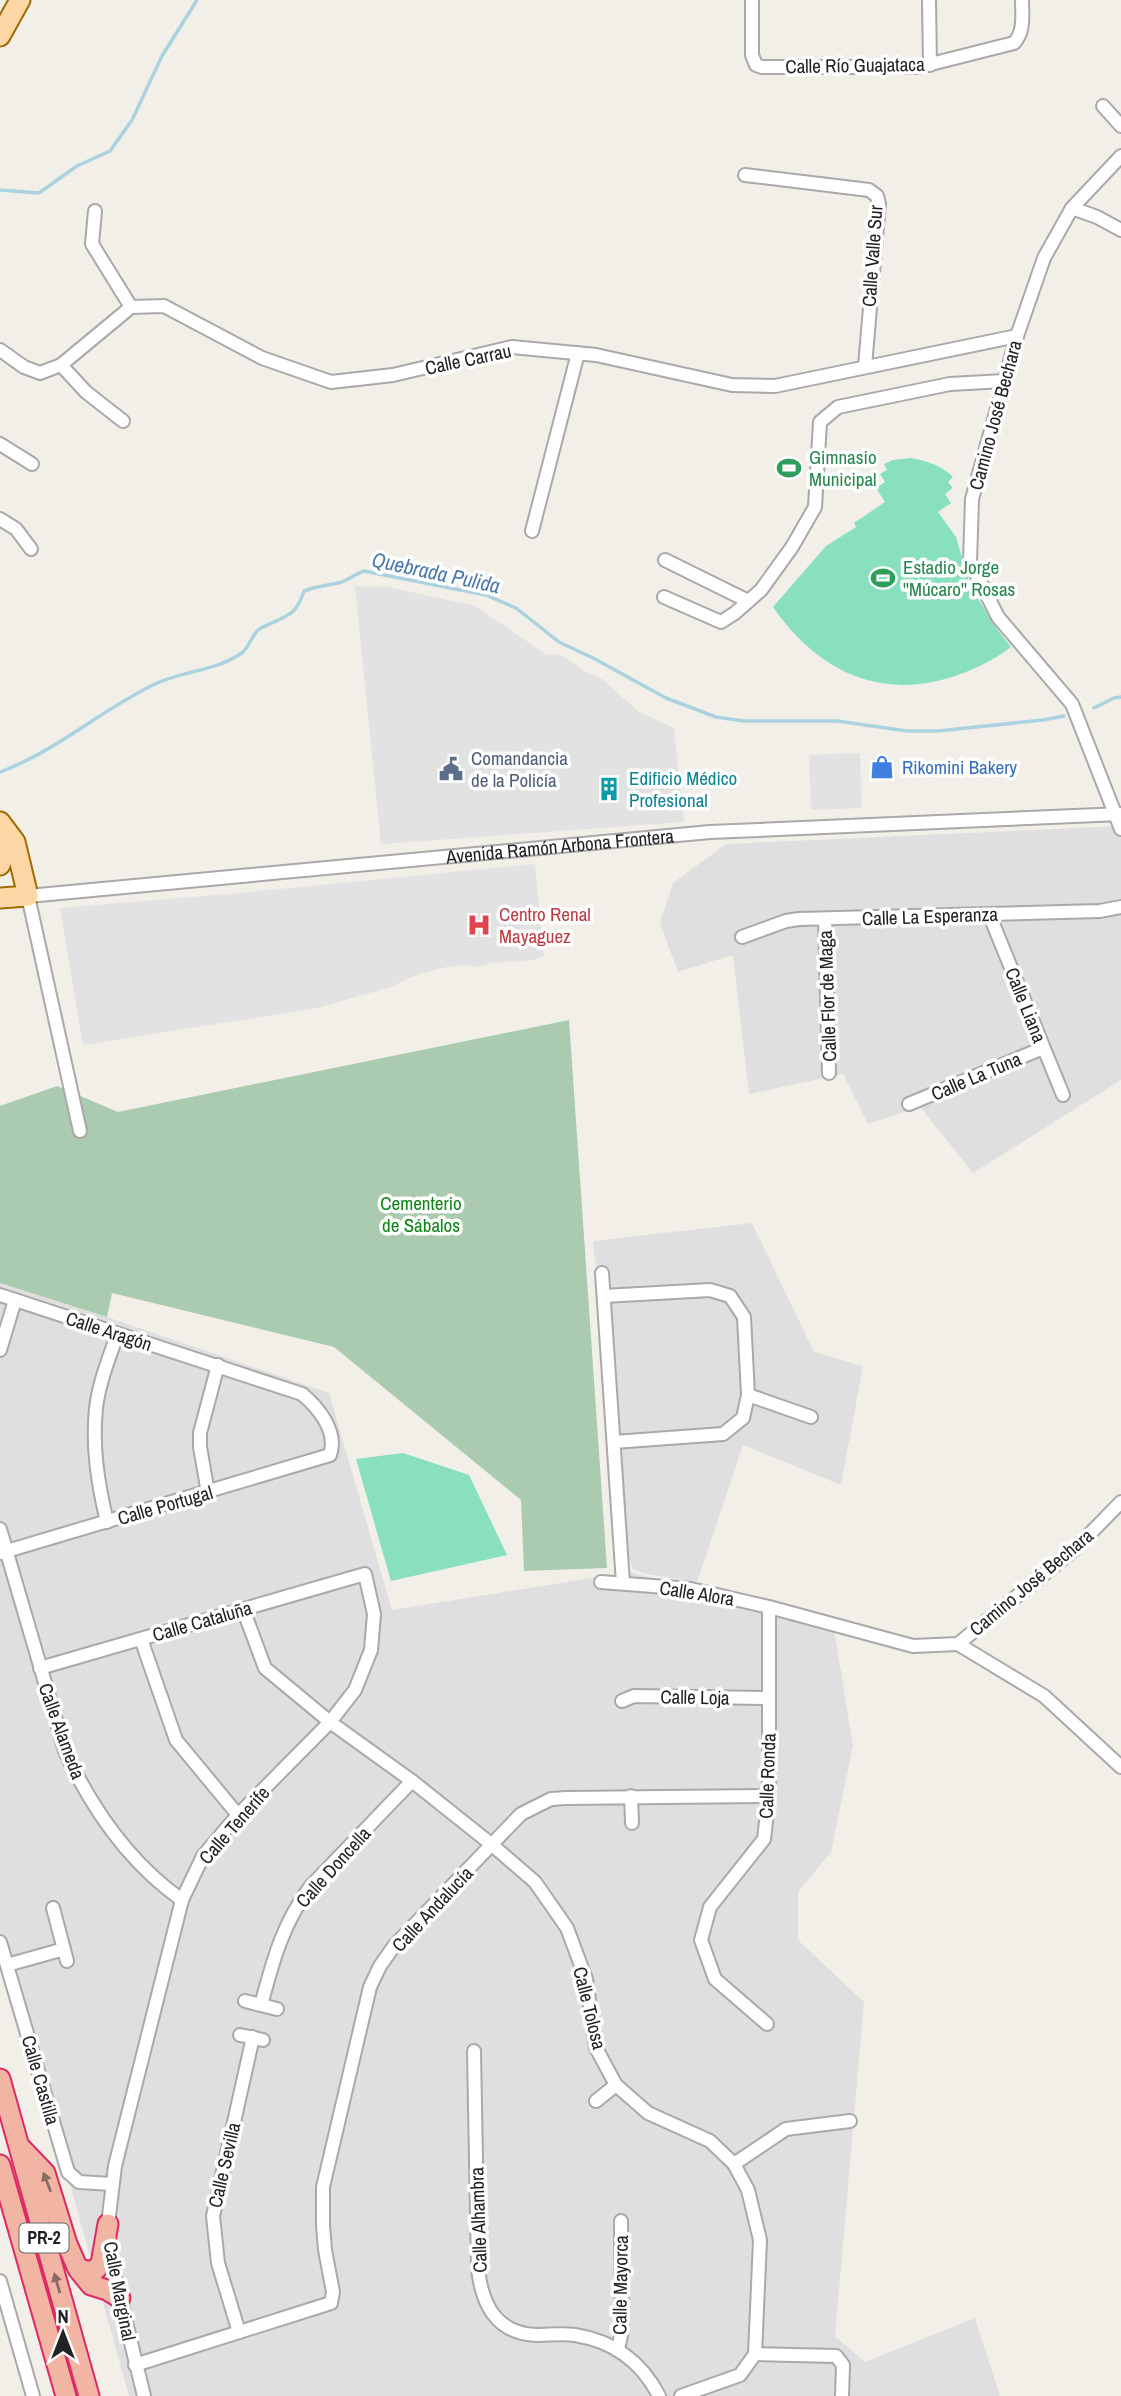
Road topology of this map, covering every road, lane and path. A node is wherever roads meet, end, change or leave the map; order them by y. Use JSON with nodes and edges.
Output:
{"nodes":[{"id":1,"x":20,"y":0,"type":"edge"},
{"id":2,"x":752,"y":0,"type":"edge"},
{"id":3,"x":929,"y":0,"type":"edge"},
{"id":4,"x":1022,"y":0,"type":"edge"},
{"id":5,"x":0,"y":36,"type":"edge"},
{"id":6,"x":930,"y":65,"type":"junction"},
{"id":7,"x":1103,"y":106,"type":"dead end"},
{"id":8,"x":1121,"y":126,"type":"edge"},
{"id":9,"x":1121,"y":156,"type":"edge"},
{"id":10,"x":745,"y":175,"type":"dead end"},
{"id":11,"x":1072,"y":208,"type":"junction"},
{"id":12,"x":95,"y":211,"type":"dead end"},
{"id":13,"x":1121,"y":230,"type":"edge"},
{"id":14,"x":131,"y":307,"type":"junction"},
{"id":15,"x":1017,"y":336,"type":"junction"},
{"id":16,"x":0,"y":350,"type":"edge"},
{"id":17,"x":578,"y":353,"type":"junction"},
{"id":18,"x":61,"y":365,"type":"junction"},
{"id":19,"x":864,"y":366,"type":"junction"},
{"id":20,"x":1004,"y":381,"type":"junction"},
{"id":21,"x":123,"y":421,"type":"dead end"},
{"id":22,"x":0,"y":444,"type":"edge"},
{"id":23,"x":32,"y":464,"type":"dead end"},
{"id":24,"x":0,"y":519,"type":"edge"},
{"id":25,"x":532,"y":531,"type":"dead end"},
{"id":26,"x":32,"y":549,"type":"dead end"},
{"id":27,"x":665,"y":560,"type":"dead end"},
{"id":28,"x":664,"y":597,"type":"dead end"},
{"id":29,"x":748,"y":601,"type":"junction"},
{"id":30,"x":1118,"y":814,"type":"edge"},
{"id":31,"x":2,"y":823,"type":"edge"},
{"id":32,"x":1121,"y":829,"type":"edge"},
{"id":33,"x":0,"y":865,"type":"edge"},
{"id":34,"x":28,"y":896,"type":"junction"},
{"id":35,"x":0,"y":898,"type":"edge"},
{"id":36,"x":1121,"y":907,"type":"edge"},
{"id":37,"x":989,"y":914,"type":"junction"},
{"id":38,"x":825,"y":919,"type":"junction"},
{"id":39,"x":742,"y":937,"type":"dead end"},
{"id":40,"x":1043,"y":1048,"type":"junction"},
{"id":41,"x":829,"y":1073,"type":"dead end"},
{"id":42,"x":1063,"y":1095,"type":"dead end"},
{"id":43,"x":909,"y":1104,"type":"dead end"},
{"id":44,"x":80,"y":1131,"type":"dead end"},
{"id":45,"x":602,"y":1273,"type":"dead end"},
{"id":46,"x":0,"y":1296,"type":"edge"},
{"id":47,"x":604,"y":1296,"type":"junction"},
{"id":48,"x":15,"y":1300,"type":"junction"},
{"id":49,"x":117,"y":1335,"type":"junction"},
{"id":50,"x":0,"y":1350,"type":"edge"},
{"id":51,"x":218,"y":1365,"type":"junction"},
{"id":52,"x":748,"y":1395,"type":"junction"},
{"id":53,"x":811,"y":1417,"type":"dead end"},
{"id":54,"x":614,"y":1443,"type":"junction"},
{"id":55,"x":330,"y":1455,"type":"joint"},
{"id":56,"x":208,"y":1493,"type":"junction"},
{"id":57,"x":1121,"y":1502,"type":"edge"},
{"id":58,"x":107,"y":1522,"type":"junction"},
{"id":59,"x":0,"y":1529,"type":"edge"},
{"id":60,"x":3,"y":1552,"type":"edge"},
{"id":61,"x":365,"y":1574,"type":"joint"},
{"id":62,"x":601,"y":1582,"type":"dead end"},
{"id":63,"x":623,"y":1583,"type":"junction"},
{"id":64,"x":769,"y":1606,"type":"junction"},
{"id":65,"x":243,"y":1609,"type":"junction"},
{"id":66,"x":141,"y":1639,"type":"junction"},
{"id":67,"x":958,"y":1644,"type":"junction"},
{"id":68,"x":40,"y":1668,"type":"junction"},
{"id":69,"x":768,"y":1698,"type":"junction"},
{"id":70,"x":622,"y":1701,"type":"dead end"},
{"id":71,"x":330,"y":1722,"type":"junction"},
{"id":72,"x":1118,"y":1759,"type":"edge"},
{"id":73,"x":412,"y":1781,"type":"junction"},
{"id":74,"x":631,"y":1796,"type":"junction"},
{"id":75,"x":769,"y":1796,"type":"junction"},
{"id":76,"x":237,"y":1815,"type":"junction"},
{"id":77,"x":632,"y":1823,"type":"dead end"},
{"id":78,"x":491,"y":1844,"type":"junction"},
{"id":79,"x":182,"y":1900,"type":"junction"},
{"id":80,"x":53,"y":1908,"type":"dead end"},
{"id":81,"x":0,"y":1942,"type":"edge"},
{"id":82,"x":7,"y":1965,"type":"junction"},
{"id":83,"x":245,"y":2001,"type":"dead end"},
{"id":84,"x":261,"y":2005,"type":"junction"},
{"id":85,"x":277,"y":2009,"type":"dead end"},
{"id":86,"x":767,"y":2024,"type":"dead end"},
{"id":87,"x":252,"y":2037,"type":"dead end"},
{"id":88,"x":474,"y":2051,"type":"dead end"},
{"id":89,"x":0,"y":2079,"type":"edge"},
{"id":90,"x":616,"y":2085,"type":"junction"},
{"id":91,"x":596,"y":2101,"type":"dead end"},
{"id":92,"x":850,"y":2121,"type":"dead end"},
{"id":93,"x":18,"y":2144,"type":"junction"},
{"id":94,"x":734,"y":2164,"type":"junction"},
{"id":95,"x":0,"y":2165,"type":"edge"},
{"id":96,"x":112,"y":2185,"type":"junction"},
{"id":97,"x":621,"y":2221,"type":"dead end"},
{"id":98,"x":108,"y":2224,"type":"junction"},
{"id":99,"x":78,"y":2269,"type":"junction"},
{"id":100,"x":0,"y":2281,"type":"edge"},
{"id":101,"x":120,"y":2298,"type":"junction"},
{"id":102,"x":239,"y":2332,"type":"junction"},
{"id":103,"x":618,"y":2349,"type":"junction"},
{"id":104,"x":755,"y":2354,"type":"junction"},
{"id":105,"x":135,"y":2365,"type":"junction"},
{"id":106,"x":33,"y":2396,"type":"edge"},
{"id":107,"x":66,"y":2396,"type":"edge"},
{"id":108,"x":89,"y":2396,"type":"edge"},
{"id":109,"x":144,"y":2396,"type":"edge"},
{"id":110,"x":659,"y":2396,"type":"edge"},
{"id":111,"x":681,"y":2396,"type":"edge"},
{"id":112,"x":842,"y":2396,"type":"edge"}],
"edges":[{"from":1,"to":5,"type":"main road"},
{"from":2,"to":6,"type":"street","name":"Calle Río Guajataca"},
{"from":3,"to":6,"type":"street"},
{"from":4,"to":6,"type":"street","name":"Calle Río Guajataca"},
{"from":7,"to":8,"type":"street"},
{"from":9,"to":11,"type":"street","name":"Camino José Bechara"},
{"from":10,"to":19,"type":"street","name":"Calle Valle Sur"},
{"from":11,"to":13,"type":"street"},
{"from":11,"to":15,"type":"street","name":"Camino José Bechara"},
{"from":12,"to":14,"type":"street"},
{"from":14,"to":17,"type":"street","name":"Calle Carrau"},
{"from":14,"to":18,"type":"street"},
{"from":15,"to":19,"type":"street","name":"Calle Carrau"},
{"from":15,"to":20,"type":"street","name":"Camino José Bechara"},
{"from":16,"to":18,"type":"street"},
{"from":17,"to":19,"type":"street","name":"Calle Carrau"},
{"from":17,"to":25,"type":"street"},
{"from":18,"to":21,"type":"street"},
{"from":20,"to":29,"type":"street"},
{"from":20,"to":30,"type":"street","name":"Camino José Bechara"},
{"from":22,"to":23,"type":"street"},
{"from":24,"to":26,"type":"street"},
{"from":27,"to":29,"type":"street"},
{"from":28,"to":29,"type":"street"},
{"from":30,"to":32,"type":"street","name":"Camino José Bechara"},
{"from":30,"to":34,"type":"street","name":"Avenida Ramón Arbona Frontera"},
{"from":31,"to":33,"type":"main road"},
{"from":31,"to":34,"type":"main road"},
{"from":34,"to":35,"type":"main road","name":"Avenida Ramón Arbona Frontera"},
{"from":34,"to":44,"type":"street"},
{"from":36,"to":37,"type":"street","name":"Calle La Esperanza"},
{"from":37,"to":38,"type":"street","name":"Calle La Esperanza"},
{"from":37,"to":40,"type":"street","name":"Calle Liana"},
{"from":38,"to":39,"type":"street","name":"Calle La Esperanza"},
{"from":38,"to":41,"type":"street","name":"Calle Flor de Maga"},
{"from":40,"to":42,"type":"street","name":"Calle Liana"},
{"from":40,"to":43,"type":"street","name":"Calle La Tuna"},
{"from":45,"to":47,"type":"street"},
{"from":46,"to":48,"type":"street","name":"Calle Aragón"},
{"from":47,"to":52,"type":"street"},
{"from":47,"to":54,"type":"street"},
{"from":48,"to":49,"type":"street","name":"Calle Aragón"},
{"from":48,"to":50,"type":"street"},
{"from":49,"to":51,"type":"street","name":"Calle Aragón"},
{"from":49,"to":58,"type":"street"},
{"from":51,"to":55,"type":"street","name":"Calle Aragón"},
{"from":51,"to":56,"type":"street"},
{"from":52,"to":53,"type":"street"},
{"from":52,"to":54,"type":"street"},
{"from":54,"to":63,"type":"street"},
{"from":55,"to":56,"type":"street","name":"Calle Portugal"},
{"from":56,"to":58,"type":"street","name":"Calle Portugal"},
{"from":57,"to":67,"type":"street","name":"Camino José Bechara"},
{"from":58,"to":60,"type":"street","name":"Calle Portugal"},
{"from":59,"to":60,"type":"street","name":"Calle Alameda"},
{"from":60,"to":68,"type":"street","name":"Calle Alameda"},
{"from":61,"to":65,"type":"street","name":"Calle Cataluña"},
{"from":61,"to":71,"type":"street","name":"Calle Tenerife"},
{"from":62,"to":63,"type":"street","name":"Calle Alora"},
{"from":63,"to":64,"type":"street","name":"Calle Alora"},
{"from":64,"to":67,"type":"street","name":"Camino José Bechara"},
{"from":64,"to":69,"type":"street","name":"Calle Ronda"},
{"from":65,"to":66,"type":"street","name":"Calle Cataluña"},
{"from":65,"to":71,"type":"street","name":"Calle Tolosa"},
{"from":66,"to":68,"type":"street","name":"Calle Cataluña"},
{"from":66,"to":76,"type":"street"},
{"from":67,"to":72,"type":"street"},
{"from":68,"to":79,"type":"street","name":"Calle Alameda"},
{"from":69,"to":70,"type":"street","name":"Calle Loja"},
{"from":69,"to":75,"type":"street","name":"Calle Ronda"},
{"from":71,"to":73,"type":"street","name":"Calle Tolosa"},
{"from":71,"to":76,"type":"street","name":"Calle Tenerife"},
{"from":73,"to":78,"type":"street","name":"Calle Tolosa"},
{"from":73,"to":84,"type":"street","name":"Calle Doncella"},
{"from":74,"to":75,"type":"street","name":"Calle Andalucía"},
{"from":74,"to":77,"type":"street"},
{"from":74,"to":78,"type":"street","name":"Calle Andalucía"},
{"from":75,"to":86,"type":"street","name":"Calle Ronda"},
{"from":76,"to":79,"type":"street","name":"Calle Tenerife"},
{"from":78,"to":90,"type":"street","name":"Calle Tolosa"},
{"from":78,"to":102,"type":"street","name":"Calle Andalucía"},
{"from":79,"to":96,"type":"street","name":"Calle Tenerife"},
{"from":80,"to":82,"type":"street"},
{"from":81,"to":82,"type":"street","name":"Calle Castilla"},
{"from":82,"to":96,"type":"street","name":"Calle Castilla"},
{"from":83,"to":84,"type":"street"},
{"from":84,"to":85,"type":"street"},
{"from":87,"to":102,"type":"street","name":"Calle Sevilla"},
{"from":88,"to":103,"type":"street","name":"Calle Alhambra"},
{"from":89,"to":93,"type":"highway","number":"PR-2"},
{"from":90,"to":91,"type":"street"},
{"from":90,"to":94,"type":"street","name":"Calle Tolosa"},
{"from":92,"to":94,"type":"street"},
{"from":99,"to":93,"type":"highway","one_way":true},
{"from":108,"to":93,"type":"highway","number":"PR-2","one_way":true},
{"from":94,"to":104,"type":"street","name":"Calle Tolosa"},
{"from":95,"to":107,"type":"highway","number":"PR-2"},
{"from":96,"to":98,"type":"street","name":"Calle Marginal"},
{"from":97,"to":103,"type":"street","name":"Calle Mayorca"},
{"from":98,"to":99,"type":"highway"},
{"from":98,"to":101,"type":"street","name":"Calle Marginal"},
{"from":99,"to":101,"type":"highway"},
{"from":100,"to":106,"type":"street"},
{"from":101,"to":105,"type":"street","name":"Calle Marginal"},
{"from":102,"to":105,"type":"street"},
{"from":103,"to":110,"type":"street","name":"Calle Alhambra"},
{"from":104,"to":111,"type":"street"},
{"from":104,"to":112,"type":"street"},
{"from":105,"to":109,"type":"street","name":"Calle Marginal"}]}
